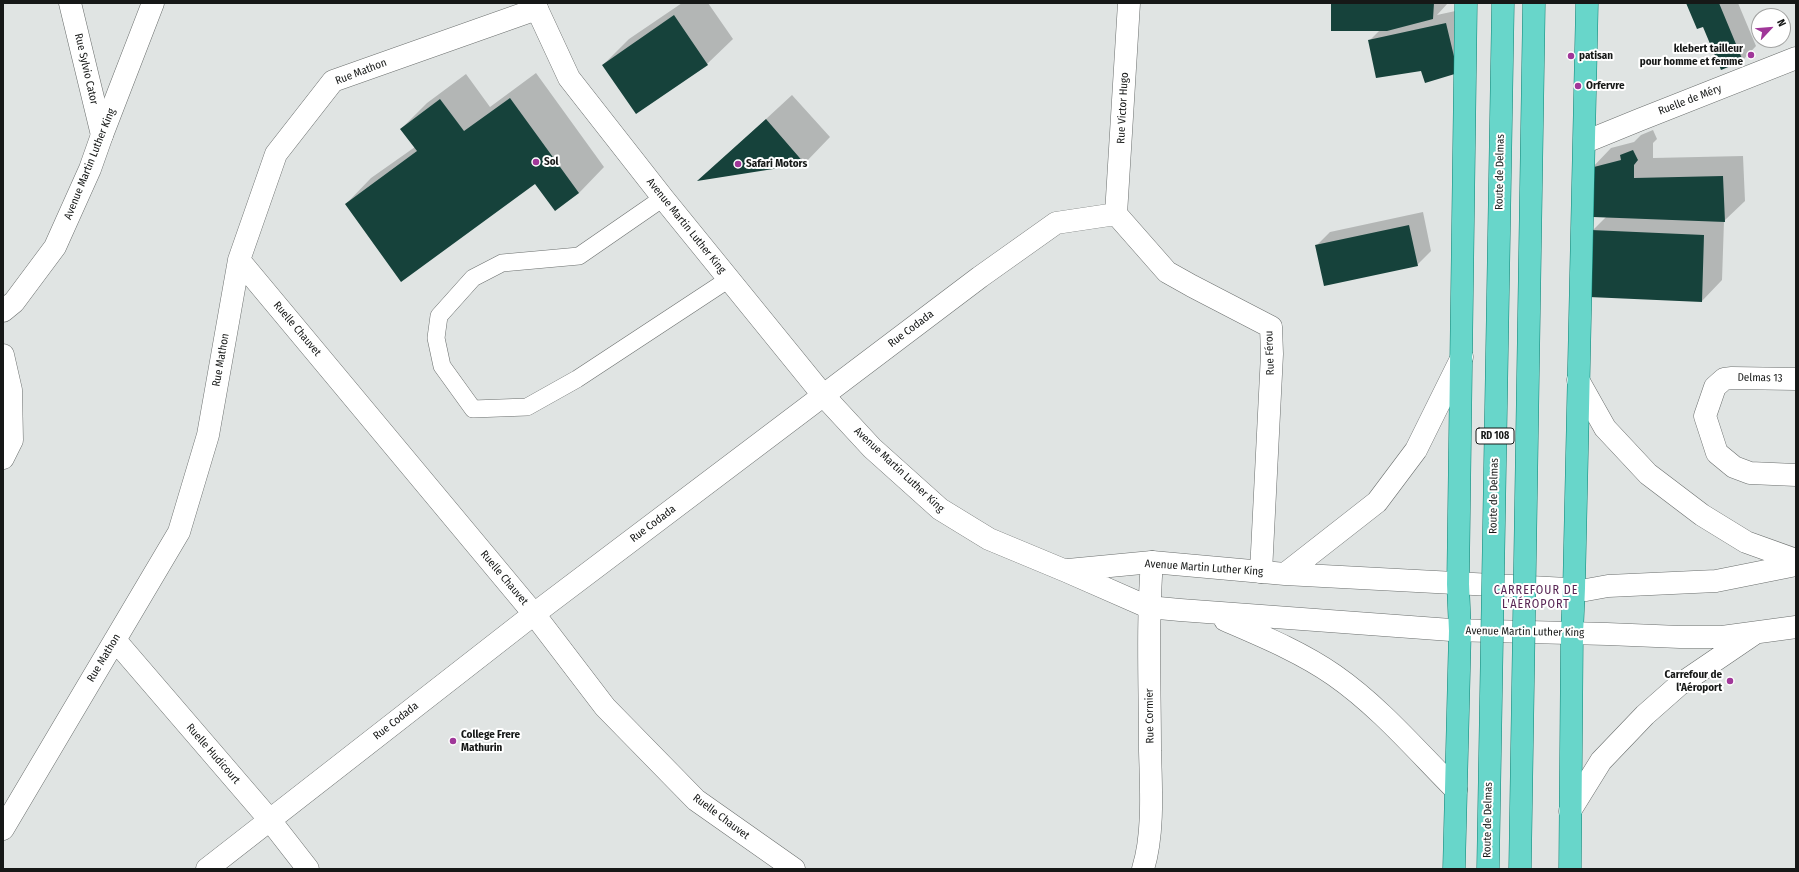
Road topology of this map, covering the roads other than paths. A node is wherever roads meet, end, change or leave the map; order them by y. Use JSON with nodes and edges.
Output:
{"nodes":[{"id":1,"x":70,"y":3,"type":"edge"},
{"id":2,"x":153,"y":3,"type":"edge"},
{"id":3,"x":1129,"y":3,"type":"edge"},
{"id":4,"x":1466,"y":3,"type":"edge"},
{"id":5,"x":1503,"y":3,"type":"edge"},
{"id":6,"x":1534,"y":3,"type":"edge"},
{"id":7,"x":1587,"y":3,"type":"edge"},
{"id":8,"x":536,"y":6,"type":"edge"},
{"id":9,"x":1796,"y":58,"type":"edge"},
{"id":10,"x":102,"y":135,"type":"junction"},
{"id":11,"x":1585,"y":142,"type":"junction"},
{"id":12,"x":663,"y":198,"type":"junction"},
{"id":13,"x":1116,"y":214,"type":"junction"},
{"id":14,"x":240,"y":260,"type":"junction"},
{"id":15,"x":729,"y":280,"type":"junction"},
{"id":16,"x":3,"y":311,"type":"edge"},
{"id":17,"x":3,"y":355,"type":"edge"},
{"id":18,"x":1462,"y":357,"type":"junction"},
{"id":19,"x":1796,"y":379,"type":"edge"},
{"id":20,"x":1578,"y":380,"type":"junction"},
{"id":21,"x":823,"y":395,"type":"junction"},
{"id":22,"x":3,"y":458,"type":"edge"},
{"id":23,"x":1796,"y":475,"type":"edge"},
{"id":24,"x":1796,"y":560,"type":"edge"},
{"id":25,"x":1152,"y":562,"type":"junction"},
{"id":26,"x":1796,"y":565,"type":"edge"},
{"id":27,"x":1066,"y":570,"type":"junction"},
{"id":28,"x":1261,"y":572,"type":"junction"},
{"id":29,"x":1285,"y":574,"type":"junction"},
{"id":30,"x":1448,"y":583,"type":"junction"},
{"id":31,"x":1574,"y":588,"type":"junction"},
{"id":32,"x":1148,"y":607,"type":"junction"},
{"id":33,"x":1210,"y":613,"type":"junction"},
{"id":34,"x":534,"y":614,"type":"junction"},
{"id":35,"x":1796,"y":628,"type":"edge"},
{"id":36,"x":1460,"y":631,"type":"junction"},
{"id":37,"x":1756,"y":633,"type":"junction"},
{"id":38,"x":1572,"y":634,"type":"junction"},
{"id":39,"x":115,"y":640,"type":"junction"},
{"id":40,"x":1456,"y":790,"type":"junction"},
{"id":41,"x":1570,"y":812,"type":"junction"},
{"id":42,"x":269,"y":819,"type":"junction"},
{"id":43,"x":3,"y":829,"type":"edge"},
{"id":44,"x":207,"y":869,"type":"edge"},
{"id":45,"x":308,"y":869,"type":"edge"},
{"id":46,"x":794,"y":869,"type":"edge"},
{"id":47,"x":1143,"y":869,"type":"edge"},
{"id":48,"x":1454,"y":869,"type":"edge"},
{"id":49,"x":1488,"y":869,"type":"edge"},
{"id":50,"x":1520,"y":869,"type":"edge"},
{"id":51,"x":1570,"y":869,"type":"edge"}],
"edges":[{"from":1,"to":10,"type":"street","name":"Rue Sylvio Cator"},
{"from":2,"to":10,"type":"street","name":"Avenue Martin Luther King"},
{"from":3,"to":13,"type":"street","name":"Rue Victor Hugo"},
{"from":4,"to":18,"type":"main road"},
{"from":5,"to":49,"type":"main road","name":"Route de Delmas","number":"RD 108","bridge":true},
{"from":6,"to":50,"type":"main road","number":"RD 108","bridge":true},
{"from":7,"to":11,"type":"main road"},
{"from":8,"to":12,"type":"street","name":"Avenue Martin Luther King"},
{"from":8,"to":14,"type":"street","name":"Rue Mathon"},
{"from":9,"to":11,"type":"street","name":"Ruelle de Méry"},
{"from":10,"to":16,"type":"street","name":"Avenue Martin Luther King"},
{"from":11,"to":20,"type":"main road"},
{"from":12,"to":15,"type":"street","name":"Avenue Martin Luther King"},
{"from":12,"to":15,"type":"lane"},
{"from":13,"to":21,"type":"street","name":"Rue Codada"},
{"from":13,"to":28,"type":"street","name":"Rue Férou"},
{"from":14,"to":34,"type":"street","name":"Ruelle Chauvet"},
{"from":14,"to":39,"type":"street","name":"Rue Mathon"},
{"from":15,"to":21,"type":"street","name":"Avenue Martin Luther King"},
{"from":17,"to":22,"type":"street"},
{"from":18,"to":29,"type":"street"},
{"from":18,"to":30,"type":"main road"},
{"from":19,"to":23,"type":"street","name":"Delmas 13"},
{"from":20,"to":24,"type":"street"},
{"from":20,"to":31,"type":"main road"},
{"from":21,"to":27,"type":"street","name":"Avenue Martin Luther King"},
{"from":21,"to":34,"type":"street","name":"Rue Codada"},
{"from":25,"to":27,"type":"street","name":"Avenue Martin Luther King"},
{"from":25,"to":28,"type":"street","name":"Avenue Martin Luther King"},
{"from":25,"to":32,"type":"street","name":"Rue Cormier"},
{"from":26,"to":31,"type":"street","name":"Avenue Martin Luther King"},
{"from":27,"to":32,"type":"street","name":"Avenue Martin Luther King"},
{"from":28,"to":29,"type":"street","name":"Avenue Martin Luther King"},
{"from":29,"to":30,"type":"street","name":"Avenue Martin Luther King"},
{"from":30,"to":31,"type":"street","name":"Avenue Martin Luther King"},
{"from":30,"to":36,"type":"main road"},
{"from":31,"to":38,"type":"main road"},
{"from":32,"to":33,"type":"street","name":"Avenue Martin Luther King"},
{"from":32,"to":47,"type":"street","name":"Rue Cormier"},
{"from":33,"to":36,"type":"street","name":"Avenue Martin Luther King"},
{"from":33,"to":40,"type":"street"},
{"from":34,"to":42,"type":"street","name":"Rue Codada"},
{"from":34,"to":46,"type":"street","name":"Ruelle Chauvet"},
{"from":35,"to":37,"type":"street","name":"Avenue Martin Luther King"},
{"from":36,"to":38,"type":"street","name":"Avenue Martin Luther King"},
{"from":36,"to":40,"type":"main road"},
{"from":37,"to":38,"type":"street","name":"Avenue Martin Luther King"},
{"from":37,"to":41,"type":"street"},
{"from":38,"to":41,"type":"main road"},
{"from":39,"to":42,"type":"street","name":"Ruelle Hudicourt"},
{"from":39,"to":43,"type":"street","name":"Rue Mathon"},
{"from":40,"to":48,"type":"main road"},
{"from":41,"to":51,"type":"main road"},
{"from":42,"to":44,"type":"street","name":"Rue Codada"},
{"from":42,"to":45,"type":"street","name":"Ruelle Hudicourt"}]}
